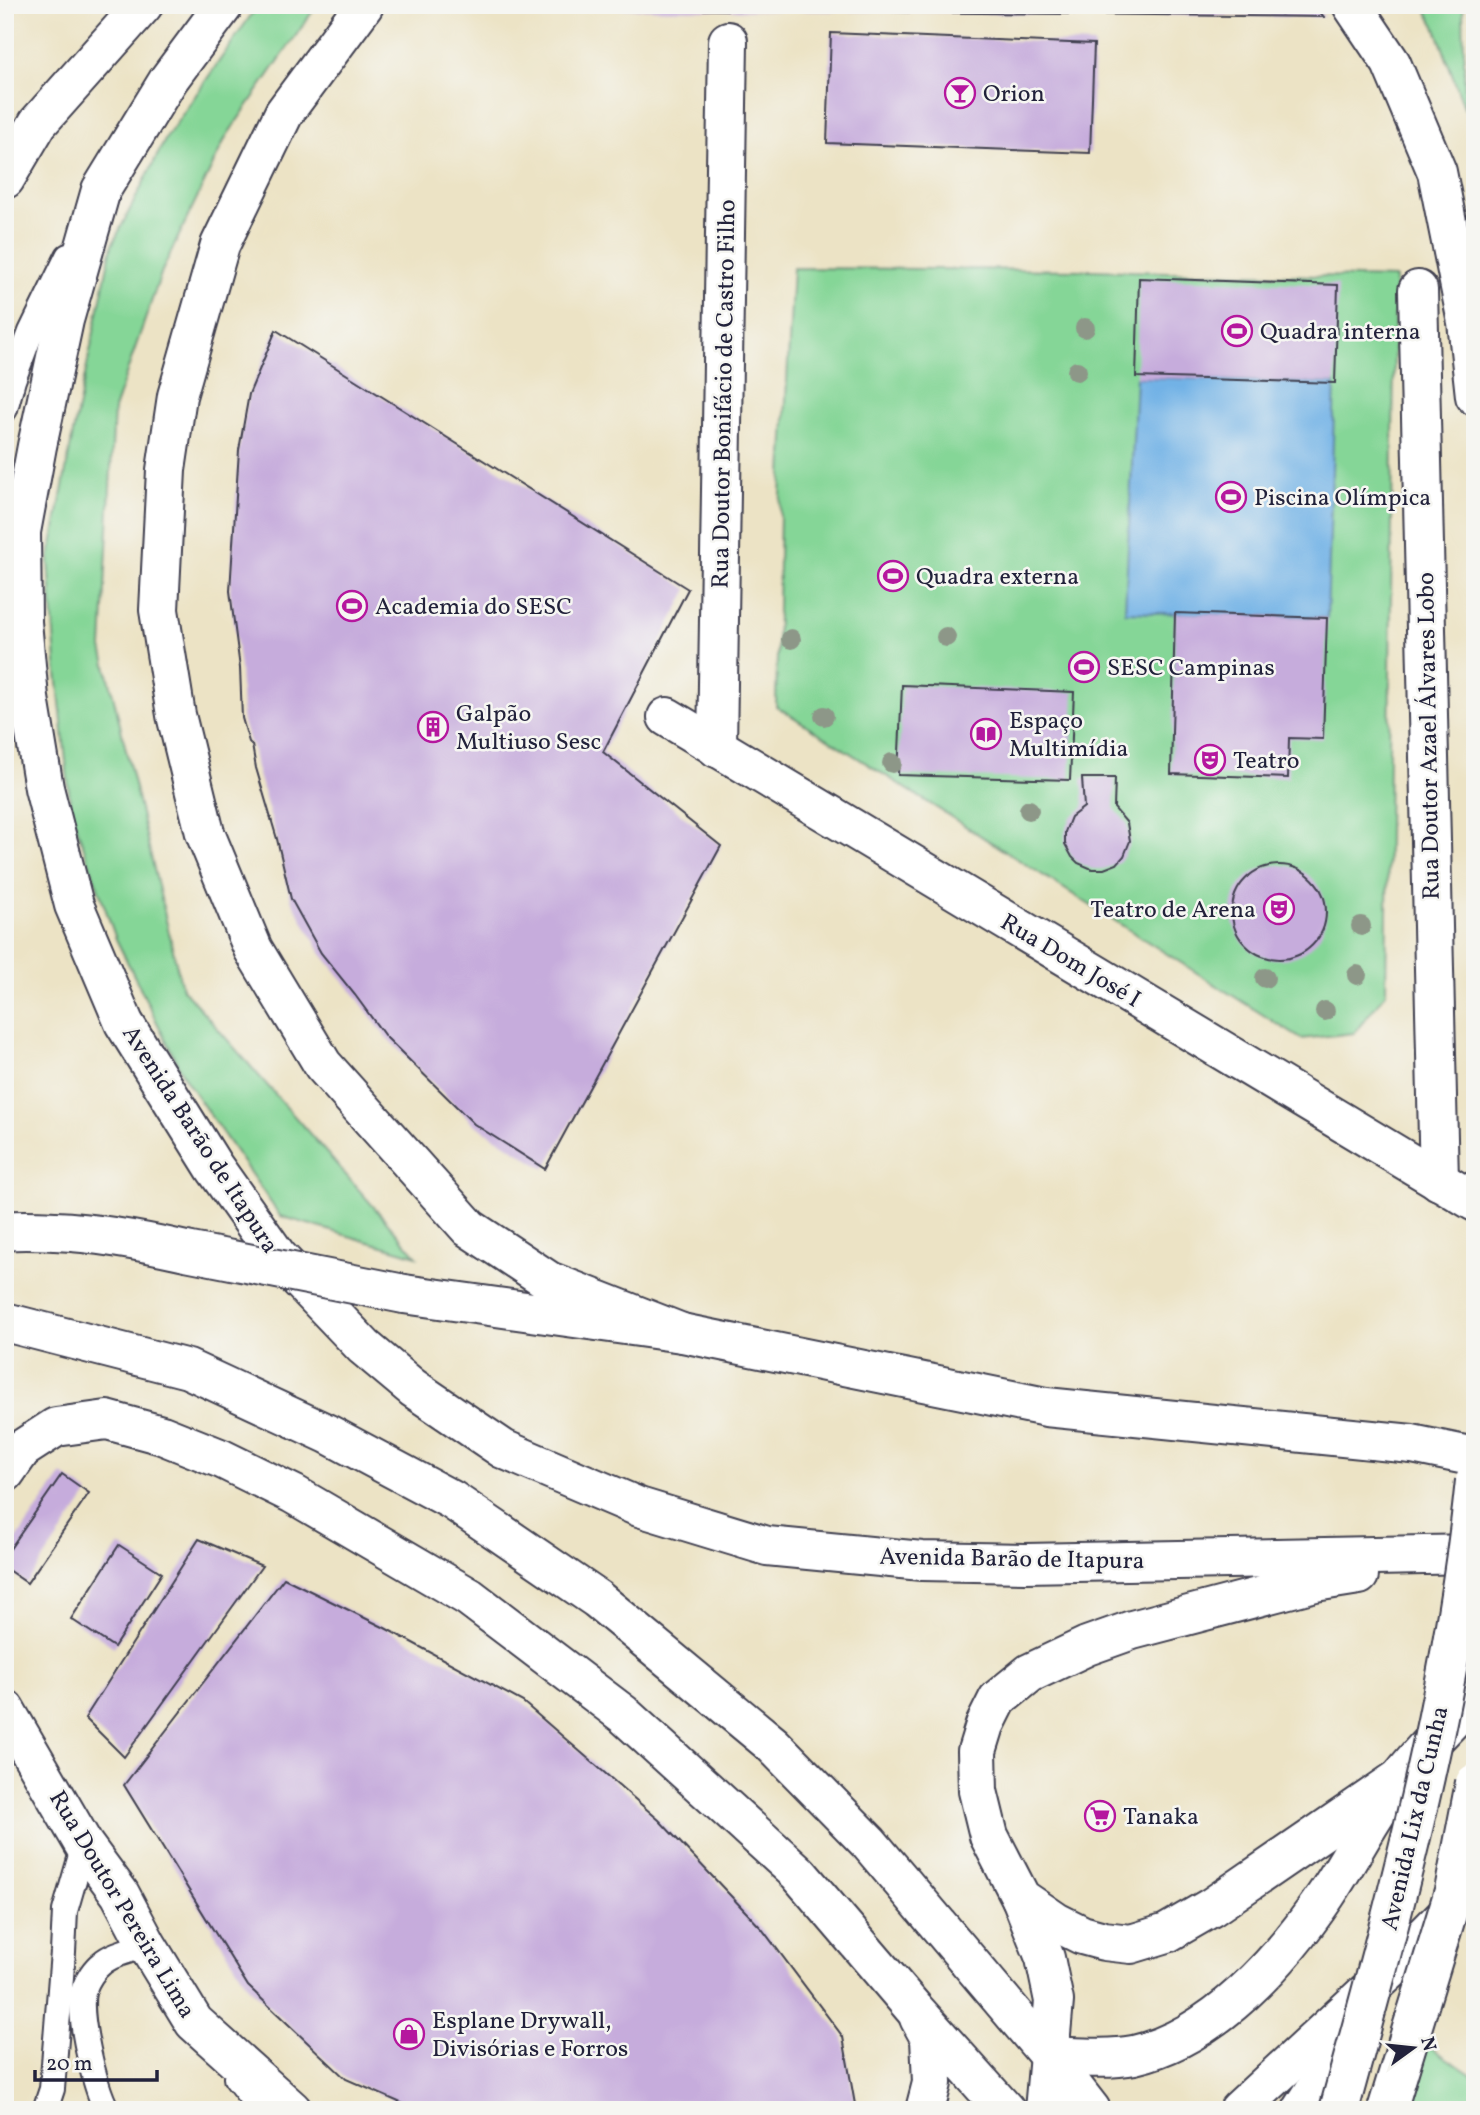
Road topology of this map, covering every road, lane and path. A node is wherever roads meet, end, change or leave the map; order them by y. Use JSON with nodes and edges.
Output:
{"nodes":[{"id":1,"x":143,"y":5,"type":"edge"},
{"id":2,"x":224,"y":5,"type":"edge"},
{"id":3,"x":364,"y":5,"type":"edge"},
{"id":4,"x":1352,"y":5,"type":"edge"},
{"id":5,"x":729,"y":41,"type":"dead end"},
{"id":6,"x":5,"y":179,"type":"edge"},
{"id":7,"x":101,"y":190,"type":"junction"},
{"id":8,"x":1418,"y":290,"type":"dead end"},
{"id":9,"x":1475,"y":396,"type":"edge"},
{"id":10,"x":5,"y":410,"type":"edge"},
{"id":11,"x":667,"y":718,"type":"dead end"},
{"id":12,"x":717,"y":748,"type":"junction"},
{"id":13,"x":1439,"y":1181,"type":"junction"},
{"id":14,"x":1475,"y":1202,"type":"edge"},
{"id":15,"x":5,"y":1231,"type":"edge"},
{"id":16,"x":5,"y":1322,"type":"edge"},
{"id":17,"x":681,"y":1333,"type":"junction"},
{"id":18,"x":1475,"y":1457,"type":"edge"},
{"id":19,"x":5,"y":1473,"type":"edge"},
{"id":20,"x":1475,"y":1481,"type":"edge"},
{"id":21,"x":1475,"y":1555,"type":"edge"},
{"id":22,"x":1475,"y":1696,"type":"edge"},
{"id":23,"x":5,"y":1709,"type":"edge"},
{"id":24,"x":1400,"y":1779,"type":"junction"},
{"id":25,"x":1475,"y":1783,"type":"edge"},
{"id":26,"x":84,"y":1844,"type":"junction"},
{"id":27,"x":1475,"y":1885,"type":"edge"},
{"id":28,"x":1021,"y":1898,"type":"junction"},
{"id":29,"x":147,"y":1945,"type":"junction"},
{"id":30,"x":1396,"y":1965,"type":"junction"},
{"id":31,"x":915,"y":2010,"type":"junction"},
{"id":32,"x":194,"y":2022,"type":"junction"},
{"id":33,"x":1049,"y":2056,"type":"junction"},
{"id":34,"x":45,"y":2110,"type":"edge"},
{"id":35,"x":107,"y":2110,"type":"edge"},
{"id":36,"x":261,"y":2110,"type":"edge"},
{"id":37,"x":292,"y":2110,"type":"edge"},
{"id":38,"x":925,"y":2110,"type":"edge"},
{"id":39,"x":1005,"y":2110,"type":"edge"},
{"id":40,"x":1044,"y":2110,"type":"edge"},
{"id":41,"x":1091,"y":2110,"type":"edge"},
{"id":42,"x":1239,"y":2110,"type":"edge"},
{"id":43,"x":1302,"y":2110,"type":"edge"},
{"id":44,"x":1339,"y":2110,"type":"edge"},
{"id":45,"x":1387,"y":2110,"type":"edge"}],
"edges":[{"from":1,"to":6,"type":"main road"},
{"from":2,"to":7,"type":"main road","name":"Avenida Barão de Itapura"},
{"from":3,"to":17,"type":"main road"},
{"from":4,"to":9,"type":"main road"},
{"from":5,"to":12,"type":"main road","name":"Rua Doutor Bonifácio de Castro Filho"},
{"from":7,"to":10,"type":"lane"},
{"from":7,"to":21,"type":"main road","name":"Avenida Barão de Itapura"},
{"from":8,"to":13,"type":"main road","name":"Rua Doutor Azael Álvares Lobo"},
{"from":11,"to":12,"type":"main road","name":"Rua Dom José I"},
{"from":12,"to":13,"type":"main road","name":"Rua Dom José I"},
{"from":13,"to":14,"type":"main road","name":"Rua Dom José I"},
{"from":15,"to":17,"type":"main road","bridge":true},
{"from":16,"to":33,"type":"main road"},
{"from":17,"to":18,"type":"main road"},
{"from":19,"to":31,"type":"main road"},
{"from":20,"to":44,"type":"main road","name":"Avenida Lix da Cunha","bridge":true},
{"from":21,"to":28,"type":"main road"},
{"from":22,"to":24,"type":"main road"},
{"from":23,"to":26,"type":"main road","name":"Rua Doutor Pereira Lima"},
{"from":24,"to":28,"type":"main road"},
{"from":24,"to":33,"type":"main road"},
{"from":25,"to":45,"type":"main road","bridge":true},
{"from":26,"to":29,"type":"main road","name":"Rua Doutor Pereira Lima"},
{"from":26,"to":34,"type":"lane"},
{"from":27,"to":30,"type":"main road"},
{"from":28,"to":33,"type":"main road"},
{"from":29,"to":32,"type":"main road","name":"Rua Doutor Pereira Lima"},
{"from":29,"to":35,"type":"lane"},
{"from":30,"to":42,"type":"main road"},
{"from":30,"to":43,"type":"main road"},
{"from":31,"to":38,"type":"main road"},
{"from":31,"to":39,"type":"main road"},
{"from":32,"to":36,"type":"lane"},
{"from":32,"to":37,"type":"main road","name":"Rua Doutor Pereira Lima"},
{"from":33,"to":40,"type":"main road"},
{"from":33,"to":41,"type":"main road"}]}
